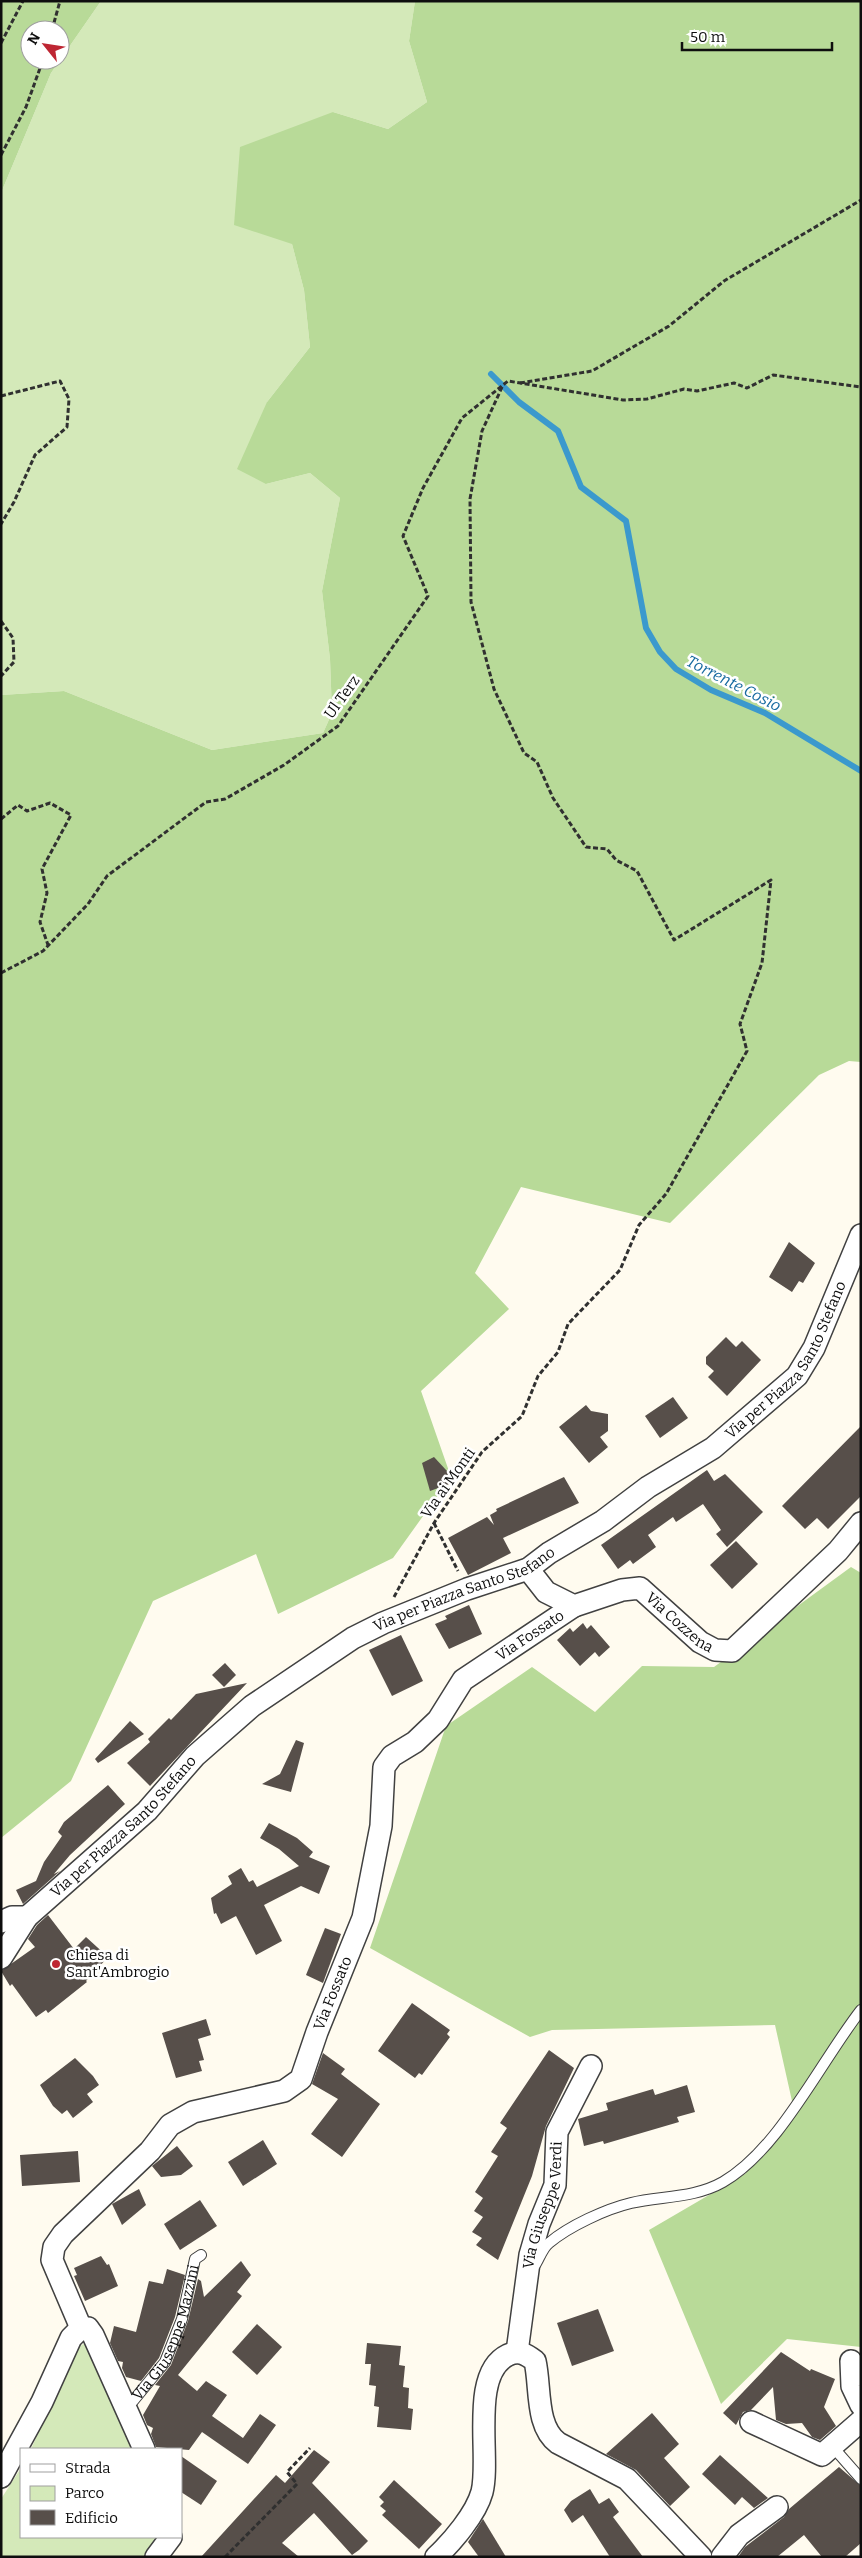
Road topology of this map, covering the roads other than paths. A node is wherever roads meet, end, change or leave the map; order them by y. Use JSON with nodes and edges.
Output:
{"nodes":[{"id":1,"x":861,"y":1235,"type":"edge"},
{"id":2,"x":861,"y":1523,"type":"edge"},
{"id":3,"x":528,"y":1569,"type":"junction"},
{"id":4,"x":574,"y":1606,"type":"junction"},
{"id":5,"x":27,"y":1917,"type":"junction"},
{"id":6,"x":1,"y":1922,"type":"edge"},
{"id":7,"x":1,"y":1958,"type":"edge"},
{"id":8,"x":861,"y":2010,"type":"edge"},
{"id":9,"x":591,"y":2066,"type":"dead end"},
{"id":10,"x":201,"y":2255,"type":"dead end"},
{"id":11,"x":525,"y":2284,"type":"junction"},
{"id":12,"x":81,"y":2328,"type":"junction"},
{"id":13,"x":517,"y":2352,"type":"junction"},
{"id":14,"x":851,"y":2361,"type":"dead end"},
{"id":15,"x":123,"y":2406,"type":"junction"},
{"id":16,"x":861,"y":2406,"type":"edge"},
{"id":17,"x":861,"y":2421,"type":"edge"},
{"id":18,"x":751,"y":2422,"type":"dead end"},
{"id":19,"x":832,"y":2446,"type":"junction"},
{"id":20,"x":144,"y":2448,"type":"edge"},
{"id":21,"x":1,"y":2477,"type":"edge"},
{"id":22,"x":861,"y":2479,"type":"edge"},
{"id":23,"x":777,"y":2507,"type":"dead end"},
{"id":24,"x":171,"y":2538,"type":"edge"},
{"id":25,"x":156,"y":2557,"type":"edge"},
{"id":26,"x":436,"y":2557,"type":"edge"},
{"id":27,"x":701,"y":2557,"type":"edge"},
{"id":28,"x":722,"y":2557,"type":"edge"}],
"edges":[{"from":1,"to":3,"type":"street","name":"Via per Piazza Santo Stefano"},
{"from":2,"to":4,"type":"street","name":"Via Cozzena"},
{"from":3,"to":4,"type":"street"},
{"from":3,"to":5,"type":"street","name":"Via per Piazza Santo Stefano"},
{"from":4,"to":12,"type":"street","name":"Via Fossato"},
{"from":5,"to":6,"type":"street"},
{"from":5,"to":7,"type":"street"},
{"from":8,"to":11,"type":"lane"},
{"from":9,"to":11,"type":"street","name":"Via Giuseppe Verdi"},
{"from":10,"to":15,"type":"lane","name":"Via Giuseppe Mazzini"},
{"from":11,"to":13,"type":"street","name":"Via Giuseppe Verdi"},
{"from":12,"to":15,"type":"street","name":"Via Giuseppe Mazzini"},
{"from":12,"to":21,"type":"street"},
{"from":13,"to":26,"type":"street"},
{"from":13,"to":27,"type":"street"},
{"from":14,"to":16,"type":"street"},
{"from":15,"to":20,"type":"street","name":"Via Giuseppe Mazzini"},
{"from":17,"to":19,"type":"street"},
{"from":18,"to":19,"type":"street"},
{"from":19,"to":22,"type":"lane"},
{"from":23,"to":28,"type":"street"},
{"from":24,"to":25,"type":"street"}]}
